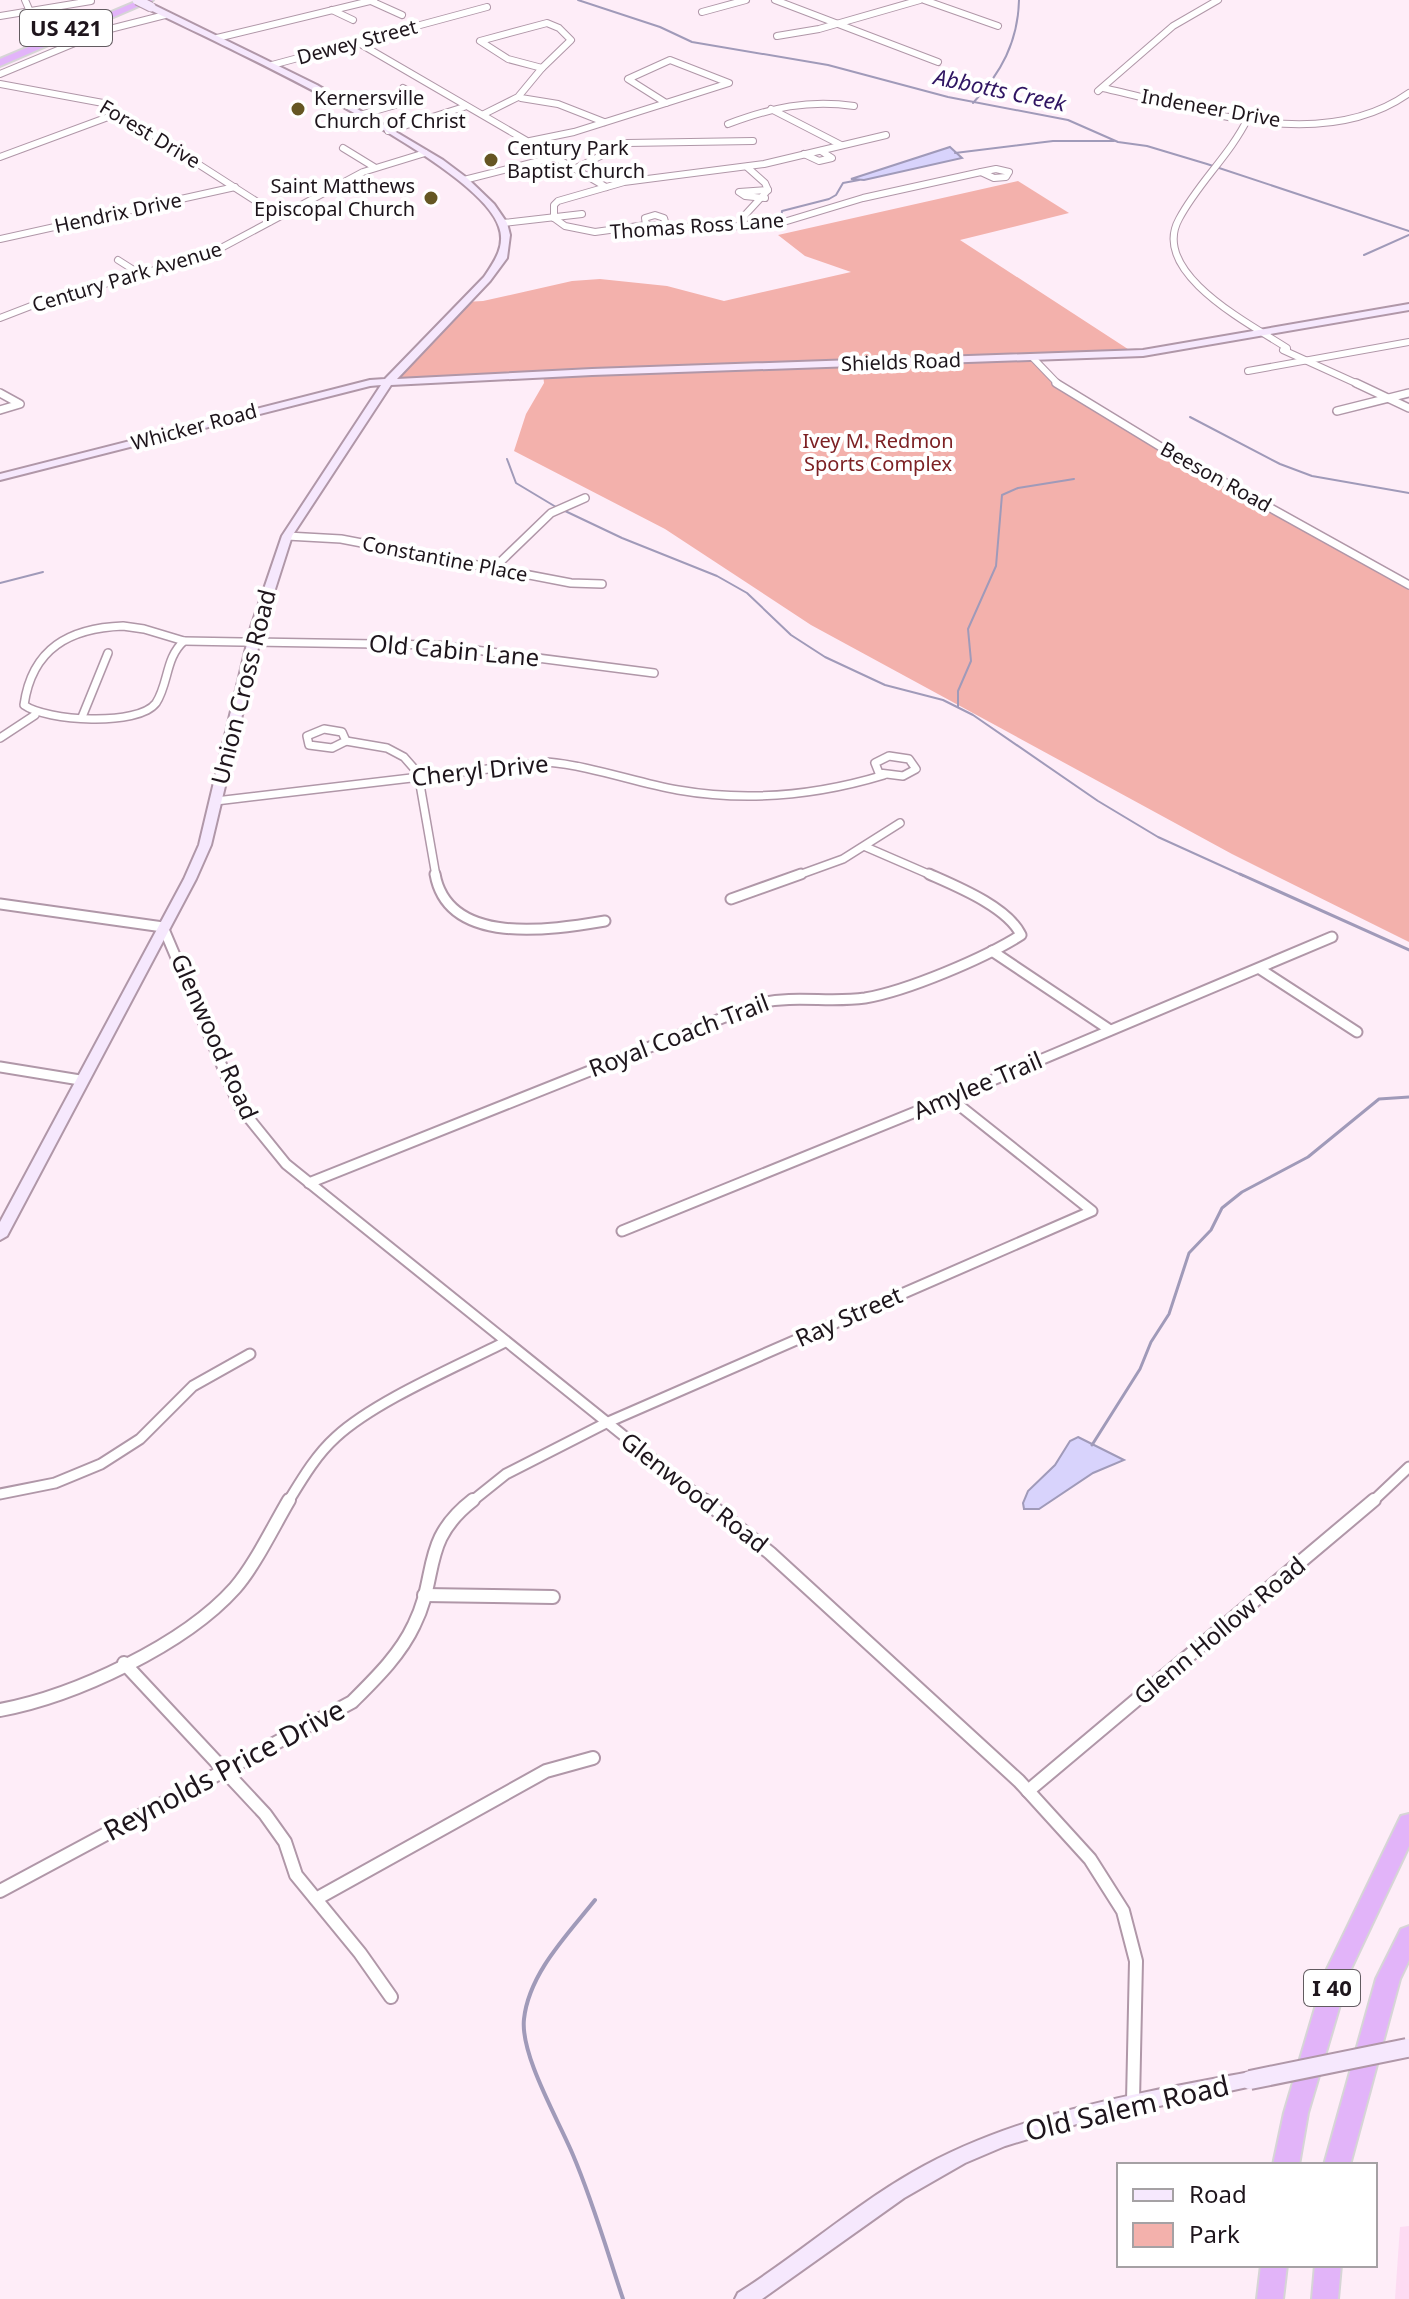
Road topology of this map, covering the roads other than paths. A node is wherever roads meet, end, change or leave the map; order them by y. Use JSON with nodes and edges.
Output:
{"nodes":[{"id":1,"x":25,"y":0,"type":"edge"},
{"id":2,"x":134,"y":0,"type":"edge"},
{"id":3,"x":373,"y":0,"type":"edge"},
{"id":4,"x":746,"y":0,"type":"edge"},
{"id":5,"x":775,"y":0,"type":"edge"},
{"id":6,"x":922,"y":0,"type":"edge"},
{"id":7,"x":1218,"y":0,"type":"edge"},
{"id":8,"x":91,"y":1,"type":"edge"},
{"id":9,"x":149,"y":4,"type":"edge"},
{"id":10,"x":487,"y":7,"type":"dead end"},
{"id":11,"x":332,"y":10,"type":"junction"},
{"id":12,"x":30,"y":12,"type":"junction"},
{"id":13,"x":702,"y":12,"type":"dead end"},
{"id":14,"x":165,"y":15,"type":"junction"},
{"id":15,"x":402,"y":15,"type":"dead end"},
{"id":16,"x":0,"y":16,"type":"edge"},
{"id":17,"x":353,"y":20,"type":"dead end"},
{"id":18,"x":35,"y":23,"type":"dead end"},
{"id":19,"x":839,"y":24,"type":"junction"},
{"id":20,"x":998,"y":26,"type":"dead end"},
{"id":21,"x":777,"y":36,"type":"dead end"},
{"id":22,"x":217,"y":38,"type":"junction"},
{"id":23,"x":357,"y":42,"type":"junction"},
{"id":24,"x":0,"y":56,"type":"edge"},
{"id":25,"x":938,"y":62,"type":"dead end"},
{"id":26,"x":0,"y":63,"type":"edge"},
{"id":27,"x":272,"y":65,"type":"junction"},
{"id":28,"x":542,"y":68,"type":"junction"},
{"id":29,"x":0,"y":74,"type":"edge"},
{"id":30,"x":0,"y":84,"type":"edge"},
{"id":31,"x":403,"y":88,"type":"dead end"},
{"id":32,"x":1409,"y":93,"type":"edge"},
{"id":33,"x":521,"y":98,"type":"junction"},
{"id":34,"x":666,"y":103,"type":"junction"},
{"id":35,"x":854,"y":106,"type":"dead end"},
{"id":36,"x":464,"y":107,"type":"dead end"},
{"id":37,"x":771,"y":109,"type":"junction"},
{"id":38,"x":119,"y":113,"type":"junction"},
{"id":39,"x":484,"y":114,"type":"junction"},
{"id":40,"x":360,"y":115,"type":"junction"},
{"id":41,"x":1248,"y":118,"type":"junction"},
{"id":42,"x":604,"y":122,"type":"junction"},
{"id":43,"x":728,"y":124,"type":"dead end"},
{"id":44,"x":388,"y":131,"type":"junction"},
{"id":45,"x":886,"y":135,"type":"dead end"},
{"id":46,"x":530,"y":141,"type":"junction"},
{"id":47,"x":753,"y":141,"type":"dead end"},
{"id":48,"x":841,"y":145,"type":"junction"},
{"id":49,"x":343,"y":148,"type":"dead end"},
{"id":50,"x":821,"y":151,"type":"junction"},
{"id":51,"x":425,"y":153,"type":"junction"},
{"id":52,"x":804,"y":154,"type":"junction"},
{"id":53,"x":0,"y":157,"type":"edge"},
{"id":54,"x":555,"y":157,"type":"junction"},
{"id":55,"x":374,"y":167,"type":"junction"},
{"id":56,"x":747,"y":167,"type":"junction"},
{"id":57,"x":576,"y":168,"type":"junction"},
{"id":58,"x":981,"y":172,"type":"dead end"},
{"id":59,"x":464,"y":180,"type":"junction"},
{"id":60,"x":634,"y":182,"type":"junction"},
{"id":61,"x":235,"y":187,"type":"junction"},
{"id":62,"x":606,"y":187,"type":"junction"},
{"id":63,"x":642,"y":189,"type":"dead end"},
{"id":64,"x":768,"y":190,"type":"junction"},
{"id":65,"x":765,"y":198,"type":"junction"},
{"id":66,"x":290,"y":212,"type":"junction"},
{"id":67,"x":582,"y":214,"type":"dead end"},
{"id":68,"x":554,"y":218,"type":"junction"},
{"id":69,"x":503,"y":223,"type":"junction"},
{"id":70,"x":743,"y":225,"type":"junction"},
{"id":71,"x":578,"y":230,"type":"junction"},
{"id":72,"x":564,"y":237,"type":"dead end"},
{"id":73,"x":0,"y":239,"type":"edge"},
{"id":74,"x":118,"y":260,"type":"dead end"},
{"id":75,"x":140,"y":274,"type":"junction"},
{"id":76,"x":1409,"y":307,"type":"edge"},
{"id":77,"x":0,"y":318,"type":"edge"},
{"id":78,"x":1262,"y":333,"type":"junction"},
{"id":79,"x":1409,"y":342,"type":"edge"},
{"id":80,"x":1033,"y":358,"type":"junction"},
{"id":81,"x":1305,"y":361,"type":"junction"},
{"id":82,"x":1248,"y":371,"type":"dead end"},
{"id":83,"x":389,"y":381,"type":"junction"},
{"id":84,"x":0,"y":393,"type":"edge"},
{"id":85,"x":1409,"y":393,"type":"edge"},
{"id":86,"x":1385,"y":397,"type":"junction"},
{"id":87,"x":1409,"y":408,"type":"edge"},
{"id":88,"x":0,"y":410,"type":"edge"},
{"id":89,"x":1337,"y":411,"type":"dead end"},
{"id":90,"x":0,"y":477,"type":"edge"},
{"id":91,"x":585,"y":498,"type":"dead end"},
{"id":92,"x":287,"y":536,"type":"junction"},
{"id":93,"x":494,"y":568,"type":"junction"},
{"id":94,"x":602,"y":584,"type":"dead end"},
{"id":95,"x":1409,"y":585,"type":"edge"},
{"id":96,"x":184,"y":641,"type":"junction"},
{"id":97,"x":254,"y":641,"type":"junction"},
{"id":98,"x":108,"y":653,"type":"dead end"},
{"id":99,"x":654,"y":673,"type":"dead end"},
{"id":100,"x":35,"y":715,"type":"junction"},
{"id":101,"x":82,"y":717,"type":"junction"},
{"id":102,"x":0,"y":738,"type":"edge"},
{"id":103,"x":346,"y":741,"type":"junction"},
{"id":104,"x":884,"y":775,"type":"junction"},
{"id":105,"x":418,"y":776,"type":"junction"},
{"id":106,"x":216,"y":801,"type":"junction"},
{"id":107,"x":900,"y":823,"type":"dead end"},
{"id":108,"x":866,"y":847,"type":"junction"},
{"id":109,"x":731,"y":899,"type":"dead end"},
{"id":110,"x":0,"y":904,"type":"edge"},
{"id":111,"x":605,"y":921,"type":"dead end"},
{"id":112,"x":163,"y":927,"type":"junction"},
{"id":113,"x":1332,"y":937,"type":"dead end"},
{"id":114,"x":992,"y":951,"type":"junction"},
{"id":115,"x":1260,"y":969,"type":"junction"},
{"id":116,"x":1110,"y":1030,"type":"junction"},
{"id":117,"x":1357,"y":1032,"type":"dead end"},
{"id":118,"x":0,"y":1067,"type":"edge"},
{"id":119,"x":80,"y":1080,"type":"junction"},
{"id":120,"x":950,"y":1098,"type":"junction"},
{"id":121,"x":309,"y":1183,"type":"junction"},
{"id":122,"x":622,"y":1231,"type":"dead end"},
{"id":123,"x":0,"y":1236,"type":"edge"},
{"id":124,"x":505,"y":1342,"type":"junction"},
{"id":125,"x":250,"y":1354,"type":"dead end"},
{"id":126,"x":606,"y":1423,"type":"junction"},
{"id":127,"x":1409,"y":1467,"type":"edge"},
{"id":128,"x":0,"y":1496,"type":"edge"},
{"id":129,"x":424,"y":1595,"type":"junction"},
{"id":130,"x":553,"y":1597,"type":"dead end"},
{"id":131,"x":124,"y":1663,"type":"junction"},
{"id":132,"x":0,"y":1710,"type":"edge"},
{"id":133,"x":593,"y":1758,"type":"dead end"},
{"id":134,"x":223,"y":1772,"type":"junction"},
{"id":135,"x":1028,"y":1791,"type":"junction"},
{"id":136,"x":1409,"y":1822,"type":"edge"},
{"id":137,"x":0,"y":1891,"type":"edge"},
{"id":138,"x":316,"y":1899,"type":"junction"},
{"id":139,"x":1409,"y":1935,"type":"edge"},
{"id":140,"x":391,"y":1997,"type":"dead end"},
{"id":141,"x":1408,"y":2048,"type":"edge"},
{"id":142,"x":1133,"y":2101,"type":"junction"},
{"id":143,"x":1286,"y":2163,"type":"edge"},
{"id":144,"x":1338,"y":2163,"type":"edge"},
{"id":145,"x":1274,"y":2267,"type":"edge"},
{"id":146,"x":1328,"y":2267,"type":"edge"},
{"id":147,"x":745,"y":2299,"type":"edge"},
{"id":148,"x":1270,"y":2299,"type":"edge"},
{"id":149,"x":1325,"y":2299,"type":"edge"}],
"edges":[{"from":1,"to":12,"type":"street"},
{"from":2,"to":9,"type":"main road","bridge":true},
{"from":2,"to":24,"type":"highway","number":"US 421"},
{"from":3,"to":11,"type":"street"},
{"from":3,"to":15,"type":"street"},
{"from":4,"to":13,"type":"street"},
{"from":5,"to":19,"type":"street"},
{"from":6,"to":19,"type":"street"},
{"from":6,"to":20,"type":"street"},
{"from":7,"to":41,"type":"street","name":"Indeneer Drive"},
{"from":8,"to":12,"type":"street"},
{"from":9,"to":14,"type":"main road"},
{"from":9,"to":26,"type":"highway","number":"US 421"},
{"from":10,"to":23,"type":"street","name":"Dewey Street"},
{"from":11,"to":17,"type":"street"},
{"from":11,"to":22,"type":"street"},
{"from":12,"to":16,"type":"street"},
{"from":12,"to":18,"type":"street"},
{"from":14,"to":22,"type":"main road"},
{"from":14,"to":29,"type":"street"},
{"from":19,"to":21,"type":"street"},
{"from":19,"to":25,"type":"street"},
{"from":22,"to":27,"type":"main road"},
{"from":23,"to":27,"type":"street","name":"Dewey Street"},
{"from":23,"to":39,"type":"street"},
{"from":27,"to":40,"type":"main road"},
{"from":28,"to":28,"type":"street"},
{"from":28,"to":33,"type":"street"},
{"from":30,"to":38,"type":"street","name":"Forest Drive"},
{"from":31,"to":40,"type":"street"},
{"from":32,"to":41,"type":"street","name":"Indeneer Drive"},
{"from":33,"to":39,"type":"street"},
{"from":33,"to":42,"type":"street"},
{"from":34,"to":34,"type":"street"},
{"from":34,"to":42,"type":"street"},
{"from":35,"to":37,"type":"street"},
{"from":36,"to":44,"type":"street"},
{"from":37,"to":43,"type":"street"},
{"from":37,"to":48,"type":"street"},
{"from":38,"to":53,"type":"street"},
{"from":38,"to":61,"type":"street","name":"Forest Drive"},
{"from":39,"to":46,"type":"street"},
{"from":40,"to":44,"type":"main road"},
{"from":41,"to":78,"type":"street"},
{"from":42,"to":46,"type":"street"},
{"from":44,"to":51,"type":"main road"},
{"from":45,"to":48,"type":"street"},
{"from":46,"to":54,"type":"street"},
{"from":47,"to":57,"type":"street"},
{"from":48,"to":50,"type":"street"},
{"from":49,"to":55,"type":"street"},
{"from":50,"to":52,"type":"street"},
{"from":50,"to":52,"type":"street"},
{"from":51,"to":55,"type":"street","name":"Century Park Avenue"},
{"from":51,"to":59,"type":"main road"},
{"from":52,"to":56,"type":"street"},
{"from":54,"to":57,"type":"street"},
{"from":54,"to":59,"type":"street"},
{"from":55,"to":66,"type":"street","name":"Century Park Avenue"},
{"from":56,"to":60,"type":"street"},
{"from":56,"to":64,"type":"street"},
{"from":57,"to":62,"type":"street"},
{"from":58,"to":70,"type":"street","name":"Thomas Ross Lane"},
{"from":59,"to":69,"type":"main road"},
{"from":60,"to":62,"type":"street"},
{"from":60,"to":63,"type":"street"},
{"from":61,"to":66,"type":"street","name":"Forest Drive"},
{"from":61,"to":73,"type":"street","name":"Hendrix Drive"},
{"from":62,"to":68,"type":"street"},
{"from":64,"to":65,"type":"street"},
{"from":64,"to":65,"type":"street"},
{"from":65,"to":70,"type":"street"},
{"from":66,"to":75,"type":"street","name":"Century Park Avenue"},
{"from":67,"to":68,"type":"street"},
{"from":68,"to":69,"type":"street"},
{"from":68,"to":71,"type":"street","name":"Thomas Ross Lane"},
{"from":69,"to":83,"type":"main road","name":"Union Cross Road"},
{"from":70,"to":71,"type":"street","name":"Thomas Ross Lane"},
{"from":71,"to":72,"type":"street"},
{"from":74,"to":75,"type":"street"},
{"from":75,"to":77,"type":"street","name":"Century Park Avenue"},
{"from":76,"to":78,"type":"main road","name":"Shields Road"},
{"from":78,"to":80,"type":"main road","name":"Shields Road"},
{"from":78,"to":81,"type":"street"},
{"from":79,"to":81,"type":"street"},
{"from":80,"to":83,"type":"main road","name":"Shields Road"},
{"from":80,"to":95,"type":"street","name":"Beeson Road"},
{"from":81,"to":82,"type":"street"},
{"from":81,"to":86,"type":"street"},
{"from":83,"to":90,"type":"main road","name":"Whicker Road"},
{"from":83,"to":92,"type":"main road","name":"Union Cross Road"},
{"from":84,"to":88,"type":"street"},
{"from":85,"to":86,"type":"street"},
{"from":86,"to":87,"type":"street"},
{"from":86,"to":89,"type":"street"},
{"from":91,"to":93,"type":"street"},
{"from":92,"to":93,"type":"street","name":"Constantine Place"},
{"from":92,"to":97,"type":"main road","name":"Union Cross Road"},
{"from":93,"to":94,"type":"street","name":"Constantine Place"},
{"from":96,"to":97,"type":"street","name":"Old Cabin Lane"},
{"from":96,"to":100,"type":"street","name":"Old Cabin Lane"},
{"from":96,"to":101,"type":"street"},
{"from":97,"to":99,"type":"street","name":"Old Cabin Lane"},
{"from":97,"to":106,"type":"main road","name":"Union Cross Road"},
{"from":98,"to":101,"type":"street"},
{"from":100,"to":101,"type":"street"},
{"from":100,"to":102,"type":"street"},
{"from":103,"to":103,"type":"street"},
{"from":103,"to":105,"type":"street"},
{"from":104,"to":104,"type":"street","name":"Cheryl Drive"},
{"from":104,"to":105,"type":"street","name":"Cheryl Drive"},
{"from":105,"to":106,"type":"street","name":"Cheryl Drive"},
{"from":105,"to":111,"type":"street"},
{"from":106,"to":112,"type":"main road","name":"Union Cross Road"},
{"from":107,"to":108,"type":"street"},
{"from":108,"to":109,"type":"street"},
{"from":108,"to":114,"type":"street","name":"Royal Coach Trail"},
{"from":110,"to":112,"type":"street"},
{"from":112,"to":119,"type":"main road","name":"Union Cross Road"},
{"from":112,"to":121,"type":"street","name":"Glenwood Road"},
{"from":113,"to":115,"type":"street","name":"Amylee Trail"},
{"from":114,"to":116,"type":"street"},
{"from":114,"to":121,"type":"street","name":"Royal Coach Trail"},
{"from":115,"to":116,"type":"street","name":"Amylee Trail"},
{"from":115,"to":117,"type":"street"},
{"from":116,"to":120,"type":"street","name":"Amylee Trail"},
{"from":118,"to":119,"type":"street"},
{"from":119,"to":123,"type":"main road","name":"Union Cross Road"},
{"from":120,"to":122,"type":"street","name":"Amylee Trail"},
{"from":120,"to":126,"type":"street","name":"Ray Street"},
{"from":121,"to":124,"type":"street","name":"Glenwood Road"},
{"from":124,"to":126,"type":"street","name":"Glenwood Road"},
{"from":124,"to":131,"type":"street"},
{"from":125,"to":128,"type":"street"},
{"from":126,"to":129,"type":"street","name":"Reynolds Price Drive"},
{"from":126,"to":135,"type":"street","name":"Glenwood Road"},
{"from":127,"to":135,"type":"street","name":"Glenn Hollow Road"},
{"from":129,"to":130,"type":"street"},
{"from":129,"to":134,"type":"street","name":"Reynolds Price Drive"},
{"from":131,"to":132,"type":"street"},
{"from":131,"to":134,"type":"street"},
{"from":133,"to":138,"type":"street"},
{"from":134,"to":137,"type":"street","name":"Reynolds Price Drive"},
{"from":134,"to":138,"type":"street"},
{"from":135,"to":142,"type":"street","name":"Glenwood Road"},
{"from":136,"to":143,"type":"highway","number":"I 40"},
{"from":138,"to":140,"type":"street"},
{"from":139,"to":144,"type":"highway","number":"I 40"},
{"from":141,"to":142,"type":"main road","name":"Old Salem Road","bridge":true},
{"from":142,"to":147,"type":"main road","name":"Old Salem Road"},
{"from":145,"to":148,"type":"highway"},
{"from":146,"to":149,"type":"highway"}]}
